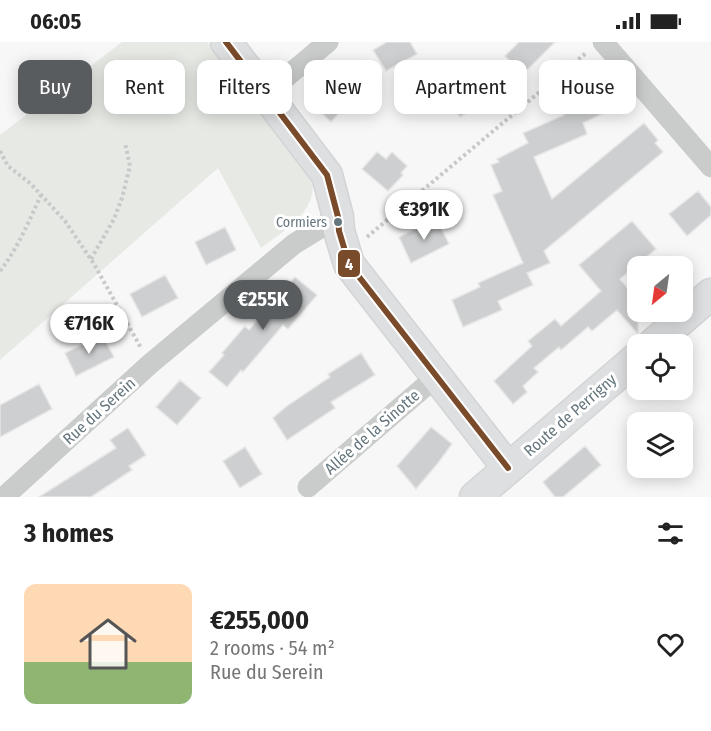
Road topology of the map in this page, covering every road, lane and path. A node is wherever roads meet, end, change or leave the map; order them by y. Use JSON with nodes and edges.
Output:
{"nodes":[{"id":1,"x":226,"y":42,"type":"edge"},
{"id":2,"x":328,"y":42,"type":"edge"},
{"id":3,"x":597,"y":46,"type":"edge"},
{"id":4,"x":240,"y":60,"type":"edge"},
{"id":5,"x":292,"y":72,"type":"edge"},
{"id":6,"x":280,"y":114,"type":"edge"},
{"id":7,"x":125,"y":143,"type":"dead end"},
{"id":8,"x":0,"y":151,"type":"edge"},
{"id":9,"x":711,"y":167,"type":"edge"},
{"id":10,"x":41,"y":195,"type":"junction"},
{"id":11,"x":338,"y":217,"type":"junction"},
{"id":12,"x":346,"y":255,"type":"junction"},
{"id":13,"x":91,"y":259,"type":"junction"},
{"id":14,"x":0,"y":271,"type":"edge"},
{"id":15,"x":711,"y":294,"type":"edge"},
{"id":16,"x":665,"y":334,"type":"edge"},
{"id":17,"x":150,"y":364,"type":"junction"},
{"id":18,"x":627,"y":366,"type":"edge"},
{"id":19,"x":436,"y":376,"type":"junction"},
{"id":20,"x":508,"y":468,"type":"junction"},
{"id":21,"x":308,"y":486,"type":"dead end"},
{"id":22,"x":4,"y":497,"type":"edge"},
{"id":23,"x":475,"y":497,"type":"edge"}],
"edges":[{"from":1,"to":4,"type":"street"},
{"from":2,"to":5,"type":"street"},
{"from":3,"to":9,"type":"street"},
{"from":3,"to":12,"type":"path"},
{"from":6,"to":11,"type":"street"},
{"from":7,"to":13,"type":"path"},
{"from":8,"to":10,"type":"path"},
{"from":10,"to":13,"type":"path"},
{"from":10,"to":14,"type":"path"},
{"from":11,"to":12,"type":"street"},
{"from":11,"to":17,"type":"street","name":"Rue du Serein"},
{"from":12,"to":19,"type":"street"},
{"from":13,"to":17,"type":"path"},
{"from":15,"to":16,"type":"street"},
{"from":17,"to":22,"type":"street","name":"Rue du Serein"},
{"from":18,"to":20,"type":"street","name":"Route de Perrigny"},
{"from":19,"to":20,"type":"street"},
{"from":19,"to":21,"type":"street","name":"Allée de la Sinotte"},
{"from":20,"to":23,"type":"street","name":"Route de Perrigny"}]}
